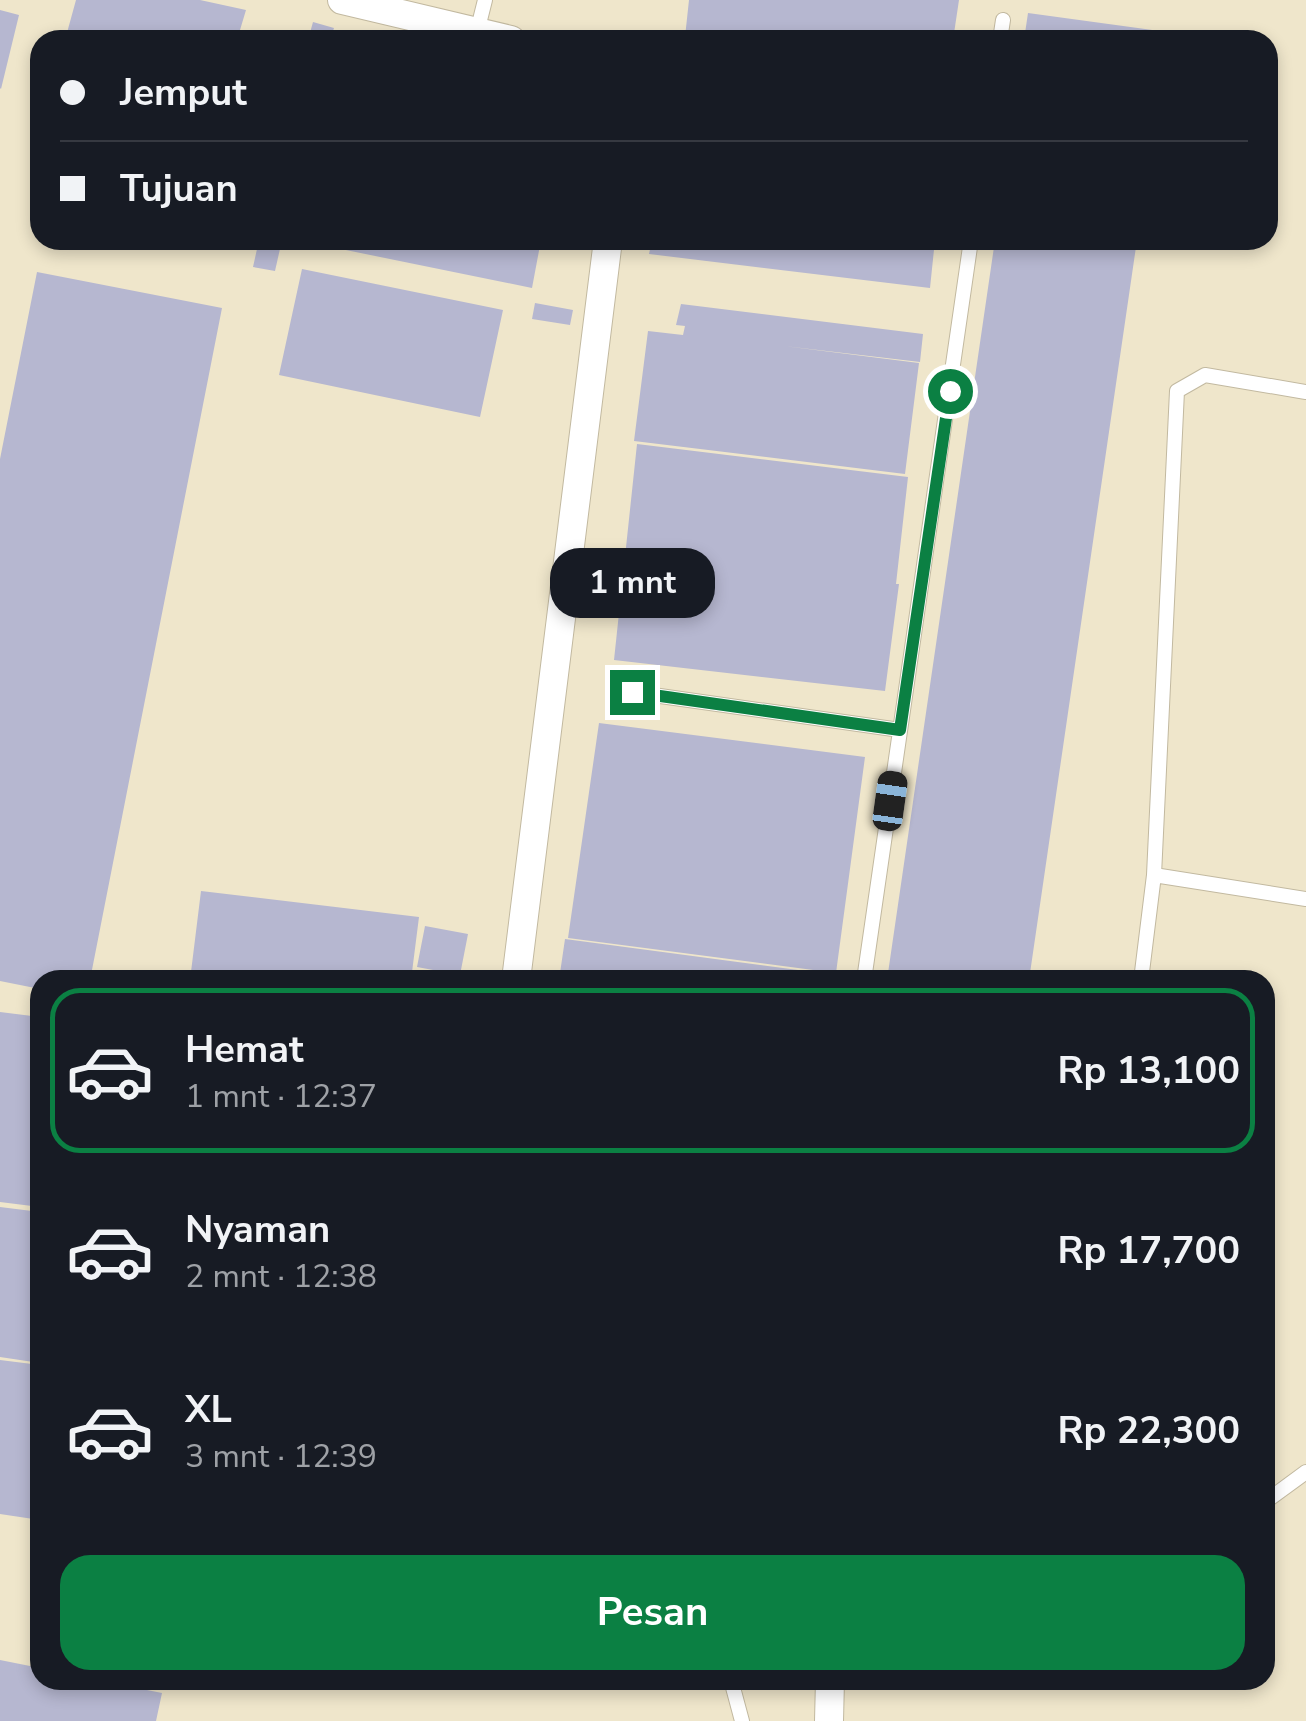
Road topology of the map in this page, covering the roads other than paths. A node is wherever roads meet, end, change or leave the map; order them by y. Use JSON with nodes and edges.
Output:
{"nodes":[{"id":1,"x":342,"y":0,"type":"edge"},
{"id":2,"x":484,"y":0,"type":"edge"},
{"id":3,"x":1003,"y":20,"type":"dead end"},
{"id":4,"x":469,"y":30,"type":"edge"},
{"id":5,"x":477,"y":30,"type":"edge"},
{"id":6,"x":1002,"y":30,"type":"edge"},
{"id":7,"x":607,"y":250,"type":"edge"},
{"id":8,"x":970,"y":250,"type":"edge"},
{"id":9,"x":1306,"y":392,"type":"edge"},
{"id":10,"x":632,"y":692,"type":"dead end"},
{"id":11,"x":900,"y":730,"type":"junction"},
{"id":12,"x":1154,"y":875,"type":"junction"},
{"id":13,"x":1306,"y":899,"type":"edge"},
{"id":14,"x":517,"y":970,"type":"edge"},
{"id":15,"x":865,"y":970,"type":"edge"},
{"id":16,"x":1142,"y":970,"type":"edge"},
{"id":17,"x":1306,"y":1472,"type":"edge"},
{"id":18,"x":1275,"y":1495,"type":"edge"},
{"id":19,"x":734,"y":1690,"type":"edge"},
{"id":20,"x":830,"y":1690,"type":"edge"},
{"id":21,"x":742,"y":1721,"type":"edge"},
{"id":22,"x":829,"y":1721,"type":"edge"}],
"edges":[{"from":1,"to":4,"type":"street"},
{"from":2,"to":5,"type":"lane"},
{"from":3,"to":6,"type":"lane"},
{"from":7,"to":14,"type":"street"},
{"from":8,"to":11,"type":"lane"},
{"from":9,"to":12,"type":"lane"},
{"from":10,"to":11,"type":"lane"},
{"from":11,"to":15,"type":"lane"},
{"from":12,"to":13,"type":"lane"},
{"from":12,"to":16,"type":"lane"},
{"from":17,"to":18,"type":"lane"},
{"from":19,"to":21,"type":"lane"},
{"from":20,"to":22,"type":"street"}]}
